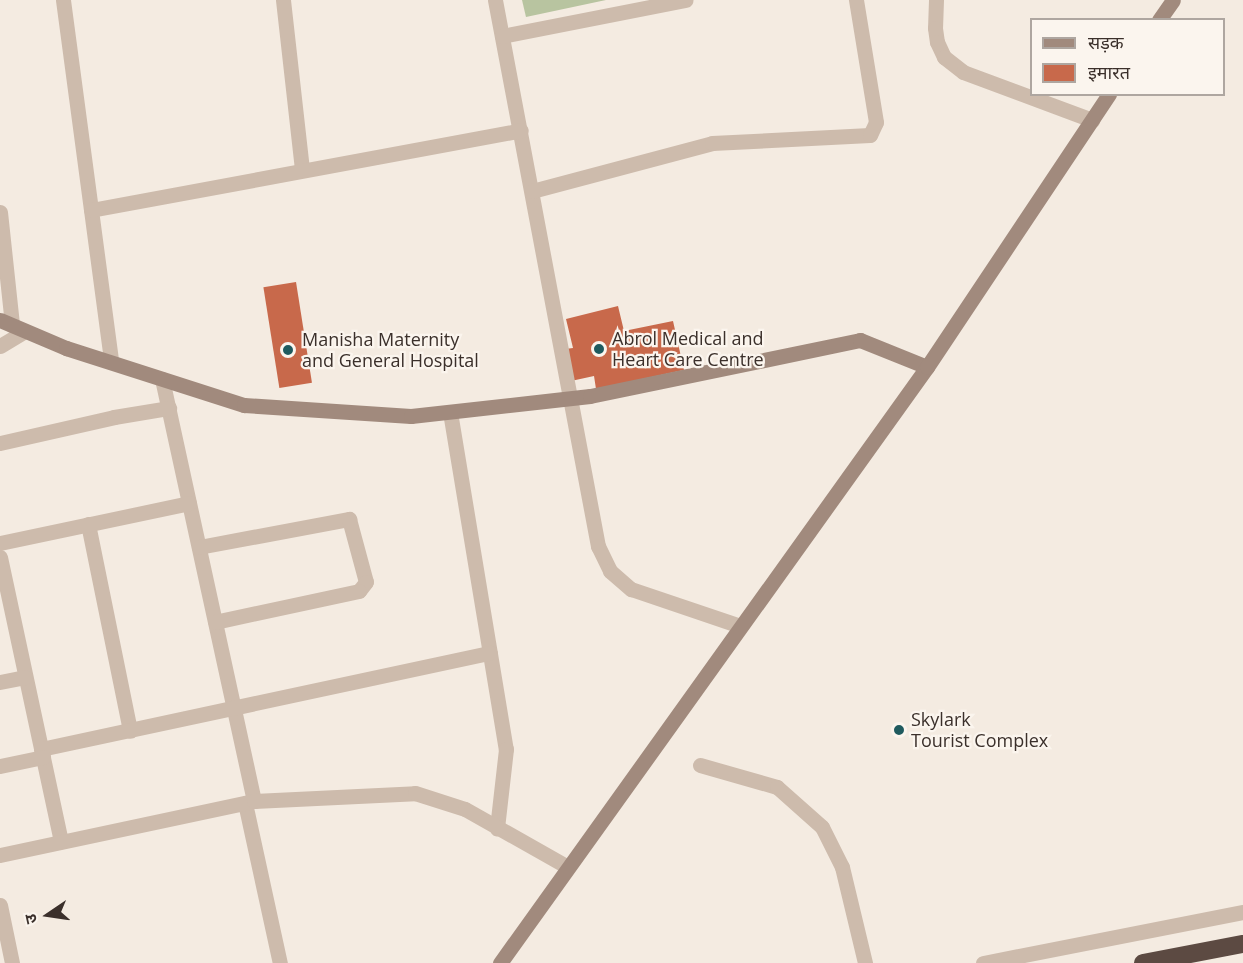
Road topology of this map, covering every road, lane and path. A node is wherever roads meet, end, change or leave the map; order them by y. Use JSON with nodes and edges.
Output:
{"nodes":[{"id":1,"x":63,"y":0,"type":"edge"},
{"id":2,"x":283,"y":0,"type":"edge"},
{"id":3,"x":495,"y":0,"type":"edge"},
{"id":4,"x":685,"y":0,"type":"edge"},
{"id":5,"x":856,"y":0,"type":"edge"},
{"id":6,"x":936,"y":0,"type":"edge"},
{"id":7,"x":1173,"y":0,"type":"edge"},
{"id":8,"x":1161,"y":18,"type":"edge"},
{"id":9,"x":502,"y":36,"type":"junction"},
{"id":10,"x":1108,"y":96,"type":"edge"},
{"id":11,"x":1092,"y":120,"type":"junction"},
{"id":12,"x":520,"y":130,"type":"junction"},
{"id":13,"x":302,"y":170,"type":"junction"},
{"id":14,"x":532,"y":191,"type":"junction"},
{"id":15,"x":91,"y":210,"type":"junction"},
{"id":16,"x":0,"y":212,"type":"edge"},
{"id":17,"x":12,"y":326,"type":"edge"},
{"id":18,"x":0,"y":346,"type":"edge"},
{"id":19,"x":111,"y":362,"type":"junction"},
{"id":20,"x":927,"y":367,"type":"junction"},
{"id":21,"x":162,"y":379,"type":"junction"},
{"id":22,"x":572,"y":398,"type":"junction"},
{"id":23,"x":169,"y":408,"type":"junction"},
{"id":24,"x":450,"y":412,"type":"junction"},
{"id":25,"x":0,"y":443,"type":"edge"},
{"id":26,"x":189,"y":503,"type":"junction"},
{"id":27,"x":88,"y":524,"type":"junction"},
{"id":28,"x":0,"y":543,"type":"edge"},
{"id":29,"x":199,"y":547,"type":"junction"},
{"id":30,"x":0,"y":557,"type":"edge"},
{"id":31,"x":215,"y":622,"type":"junction"},
{"id":32,"x":740,"y":626,"type":"junction"},
{"id":33,"x":490,"y":653,"type":"junction"},
{"id":34,"x":26,"y":677,"type":"junction"},
{"id":35,"x":0,"y":682,"type":"edge"},
{"id":36,"x":234,"y":709,"type":"junction"},
{"id":37,"x":130,"y":731,"type":"junction"},
{"id":38,"x":42,"y":753,"type":"junction"},
{"id":39,"x":700,"y":765,"type":"dead end"},
{"id":40,"x":0,"y":766,"type":"edge"},
{"id":41,"x":249,"y":802,"type":"junction"},
{"id":42,"x":497,"y":828,"type":"junction"},
{"id":43,"x":61,"y":842,"type":"junction"},
{"id":44,"x":0,"y":855,"type":"edge"},
{"id":45,"x":568,"y":867,"type":"junction"},
{"id":46,"x":0,"y":905,"type":"edge"},
{"id":47,"x":1243,"y":912,"type":"edge"},
{"id":48,"x":1243,"y":944,"type":"edge"},
{"id":49,"x":12,"y":963,"type":"edge"},
{"id":50,"x":280,"y":963,"type":"edge"},
{"id":51,"x":500,"y":963,"type":"edge"},
{"id":52,"x":865,"y":963,"type":"edge"},
{"id":53,"x":983,"y":963,"type":"edge"},
{"id":54,"x":1143,"y":963,"type":"edge"}],
"edges":[{"from":1,"to":15,"type":"street"},
{"from":2,"to":13,"type":"street"},
{"from":3,"to":9,"type":"street"},
{"from":4,"to":9,"type":"street"},
{"from":5,"to":14,"type":"street"},
{"from":6,"to":11,"type":"street"},
{"from":7,"to":8,"type":"street"},
{"from":9,"to":12,"type":"street"},
{"from":10,"to":11,"type":"street"},
{"from":11,"to":20,"type":"street"},
{"from":12,"to":13,"type":"street"},
{"from":12,"to":14,"type":"street"},
{"from":13,"to":15,"type":"street"},
{"from":14,"to":22,"type":"street"},
{"from":15,"to":19,"type":"street"},
{"from":16,"to":17,"type":"street"},
{"from":17,"to":18,"type":"street"},
{"from":17,"to":19,"type":"street"},
{"from":19,"to":21,"type":"street"},
{"from":20,"to":22,"type":"street"},
{"from":20,"to":32,"type":"street"},
{"from":21,"to":23,"type":"street"},
{"from":21,"to":24,"type":"street"},
{"from":22,"to":24,"type":"street"},
{"from":22,"to":32,"type":"street"},
{"from":23,"to":25,"type":"street"},
{"from":23,"to":26,"type":"street"},
{"from":24,"to":33,"type":"street"},
{"from":26,"to":27,"type":"street"},
{"from":26,"to":29,"type":"street"},
{"from":27,"to":28,"type":"street"},
{"from":27,"to":37,"type":"street"},
{"from":29,"to":31,"type":"street"},
{"from":29,"to":31,"type":"street"},
{"from":30,"to":34,"type":"street"},
{"from":31,"to":36,"type":"street"},
{"from":32,"to":45,"type":"street"},
{"from":33,"to":36,"type":"street"},
{"from":33,"to":42,"type":"street"},
{"from":34,"to":35,"type":"street"},
{"from":34,"to":38,"type":"street"},
{"from":36,"to":37,"type":"street"},
{"from":36,"to":41,"type":"street"},
{"from":37,"to":38,"type":"street"},
{"from":38,"to":40,"type":"street"},
{"from":38,"to":43,"type":"street"},
{"from":39,"to":52,"type":"street"},
{"from":41,"to":42,"type":"street"},
{"from":41,"to":43,"type":"street"},
{"from":41,"to":50,"type":"street"},
{"from":42,"to":45,"type":"street"},
{"from":43,"to":44,"type":"street"},
{"from":45,"to":51,"type":"street"},
{"from":46,"to":49,"type":"street"},
{"from":47,"to":53,"type":"street"},
{"from":48,"to":54,"type":"highway"}]}
